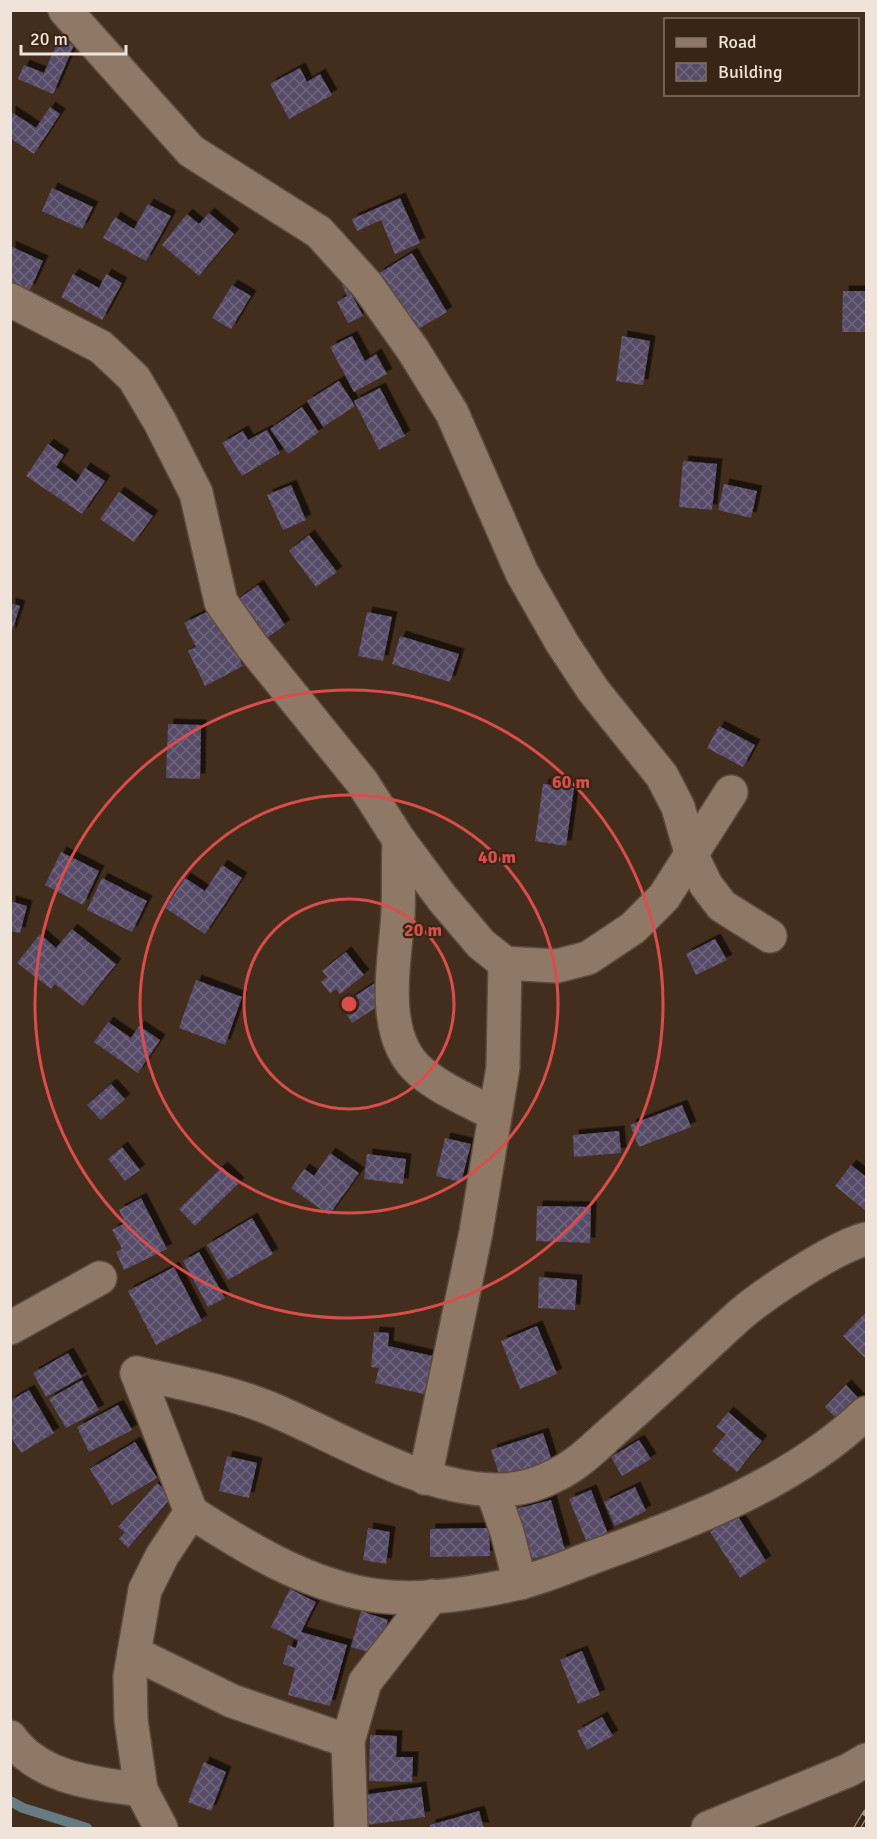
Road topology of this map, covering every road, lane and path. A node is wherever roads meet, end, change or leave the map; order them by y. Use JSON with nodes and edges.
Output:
{"nodes":[{"id":1,"x":65,"y":10,"type":"edge"},
{"id":2,"x":10,"y":300,"type":"edge"},
{"id":3,"x":731,"y":792,"type":"dead end"},
{"id":4,"x":399,"y":840,"type":"junction"},
{"id":5,"x":692,"y":856,"type":"junction"},
{"id":6,"x":771,"y":936,"type":"dead end"},
{"id":7,"x":505,"y":963,"type":"junction"},
{"id":8,"x":494,"y":1114,"type":"junction"},
{"id":9,"x":867,"y":1239,"type":"edge"},
{"id":10,"x":100,"y":1278,"type":"dead end"},
{"id":11,"x":10,"y":1328,"type":"edge"},
{"id":12,"x":867,"y":1413,"type":"edge"},
{"id":13,"x":425,"y":1478,"type":"junction"},
{"id":14,"x":492,"y":1490,"type":"junction"},
{"id":15,"x":191,"y":1512,"type":"junction"},
{"id":16,"x":520,"y":1583,"type":"junction"},
{"id":17,"x":432,"y":1596,"type":"junction"},
{"id":18,"x":134,"y":1653,"type":"junction"},
{"id":19,"x":10,"y":1737,"type":"edge"},
{"id":20,"x":348,"y":1741,"type":"junction"},
{"id":21,"x":867,"y":1760,"type":"edge"},
{"id":22,"x":141,"y":1790,"type":"junction"},
{"id":23,"x":161,"y":1828,"type":"edge"},
{"id":24,"x":351,"y":1828,"type":"edge"},
{"id":25,"x":708,"y":1828,"type":"edge"}],
"edges":[{"from":1,"to":5,"type":"street"},
{"from":2,"to":4,"type":"street"},
{"from":3,"to":5,"type":"street"},
{"from":4,"to":7,"type":"street"},
{"from":4,"to":8,"type":"street"},
{"from":5,"to":6,"type":"street"},
{"from":5,"to":7,"type":"street"},
{"from":7,"to":8,"type":"street"},
{"from":8,"to":13,"type":"street"},
{"from":9,"to":14,"type":"street"},
{"from":10,"to":11,"type":"street"},
{"from":12,"to":16,"type":"street"},
{"from":13,"to":14,"type":"street"},
{"from":13,"to":15,"type":"street"},
{"from":14,"to":16,"type":"street"},
{"from":15,"to":17,"type":"street"},
{"from":15,"to":18,"type":"street"},
{"from":16,"to":17,"type":"street"},
{"from":17,"to":20,"type":"street"},
{"from":18,"to":20,"type":"street"},
{"from":18,"to":22,"type":"street"},
{"from":19,"to":22,"type":"street"},
{"from":20,"to":24,"type":"street"},
{"from":21,"to":25,"type":"street"},
{"from":22,"to":23,"type":"street"}]}
